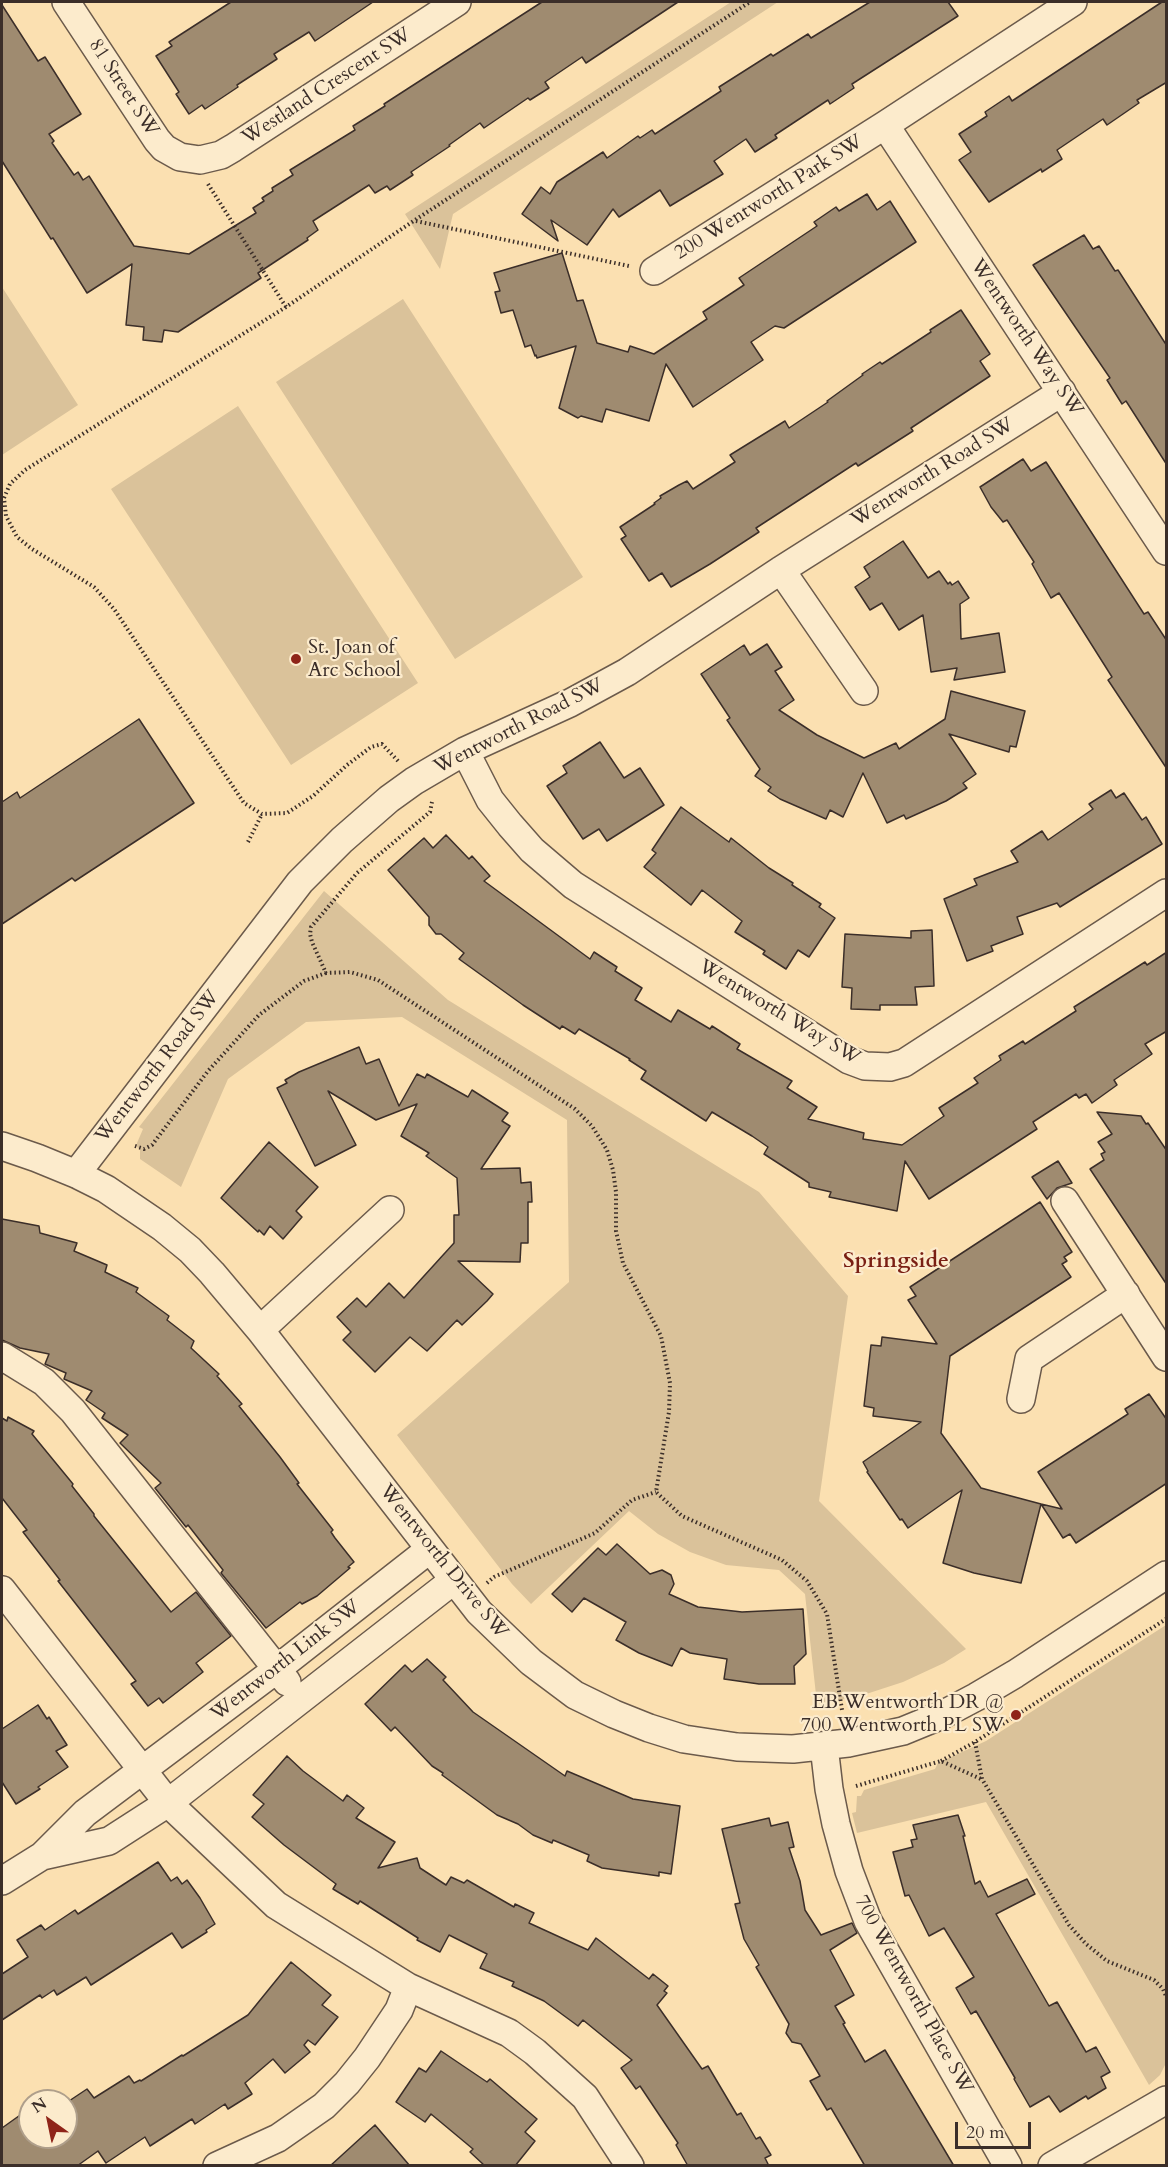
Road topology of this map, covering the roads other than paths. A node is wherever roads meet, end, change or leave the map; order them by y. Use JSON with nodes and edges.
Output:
{"nodes":[{"id":1,"x":66,"y":2,"type":"edge"},
{"id":2,"x":457,"y":2,"type":"edge"},
{"id":3,"x":1073,"y":2,"type":"edge"},
{"id":4,"x":885,"y":125,"type":"junction"},
{"id":5,"x":192,"y":159,"type":"joint"},
{"id":6,"x":654,"y":271,"type":"road end"},
{"id":7,"x":1062,"y":392,"type":"junction"},
{"id":8,"x":1167,"y":551,"type":"edge"},
{"id":9,"x":781,"y":570,"type":"junction"},
{"id":10,"x":864,"y":691,"type":"dead end"},
{"id":11,"x":465,"y":751,"type":"junction"},
{"id":12,"x":1167,"y":893,"type":"edge"},
{"id":13,"x":2,"y":1146,"type":"edge"},
{"id":14,"x":76,"y":1174,"type":"junction"},
{"id":15,"x":1065,"y":1201,"type":"dead end"},
{"id":16,"x":390,"y":1210,"type":"dead end"},
{"id":17,"x":1126,"y":1294,"type":"junction"},
{"id":18,"x":260,"y":1330,"type":"junction"},
{"id":19,"x":2,"y":1356,"type":"edge"},
{"id":20,"x":1167,"y":1357,"type":"edge"},
{"id":21,"x":1021,"y":1399,"type":"dead end"},
{"id":22,"x":430,"y":1549,"type":"junction"},
{"id":23,"x":1167,"y":1575,"type":"edge"},
{"id":24,"x":461,"y":1589,"type":"junction"},
{"id":25,"x":2,"y":1590,"type":"edge"},
{"id":26,"x":277,"y":1669,"type":"junction"},
{"id":27,"x":300,"y":1700,"type":"junction"},
{"id":28,"x":824,"y":1746,"type":"junction"},
{"id":29,"x":142,"y":1772,"type":"junction"},
{"id":30,"x":168,"y":1803,"type":"junction"},
{"id":31,"x":42,"y":1856,"type":"junction"},
{"id":32,"x":2,"y":1881,"type":"edge"},
{"id":33,"x":408,"y":1987,"type":"junction"},
{"id":34,"x":1167,"y":2100,"type":"edge"},
{"id":35,"x":217,"y":2166,"type":"edge"},
{"id":36,"x":630,"y":2166,"type":"edge"},
{"id":37,"x":1008,"y":2166,"type":"edge"},
{"id":38,"x":1052,"y":2166,"type":"edge"}],
"edges":[{"from":1,"to":5,"type":"street","name":"81 Street SW"},
{"from":2,"to":5,"type":"street","name":"Westland Crescent SW"},
{"from":3,"to":4,"type":"street","name":"200 Wentworth Park SW"},
{"from":4,"to":6,"type":"street","name":"200 Wentworth Park SW"},
{"from":4,"to":7,"type":"street","name":"Wentworth Way SW"},
{"from":7,"to":8,"type":"street","name":"Wentworth Way SW"},
{"from":7,"to":9,"type":"street","name":"Wentworth Road SW"},
{"from":9,"to":10,"type":"street"},
{"from":9,"to":11,"type":"street","name":"Wentworth Road SW"},
{"from":11,"to":12,"type":"street","name":"Wentworth Way SW"},
{"from":11,"to":14,"type":"street","name":"Wentworth Road SW"},
{"from":13,"to":14,"type":"street","name":"Wentworth Drive SW"},
{"from":14,"to":18,"type":"street","name":"Wentworth Drive SW"},
{"from":15,"to":17,"type":"street"},
{"from":16,"to":18,"type":"street"},
{"from":17,"to":20,"type":"street"},
{"from":17,"to":21,"type":"street"},
{"from":18,"to":22,"type":"street","name":"Wentworth Drive SW"},
{"from":19,"to":26,"type":"street"},
{"from":22,"to":24,"type":"street","name":"Wentworth Drive SW"},
{"from":22,"to":26,"type":"street","name":"Wentworth Link SW"},
{"from":23,"to":28,"type":"street","name":"Wentworth Drive SW"},
{"from":24,"to":27,"type":"street","name":"Wentworth Link SW"},
{"from":24,"to":28,"type":"street","name":"Wentworth Drive SW"},
{"from":25,"to":29,"type":"street"},
{"from":26,"to":27,"type":"street"},
{"from":26,"to":29,"type":"street","name":"Wentworth Link SW"},
{"from":27,"to":30,"type":"street","name":"Wentworth Link SW"},
{"from":28,"to":37,"type":"street","name":"700 Wentworth Place SW"},
{"from":29,"to":30,"type":"street"},
{"from":29,"to":31,"type":"street","name":"Wentworth Link SW"},
{"from":30,"to":31,"type":"street","name":"Wentworth Link SW"},
{"from":30,"to":33,"type":"street"},
{"from":31,"to":32,"type":"street"},
{"from":33,"to":35,"type":"street"},
{"from":33,"to":36,"type":"street"},
{"from":34,"to":38,"type":"street"}]}
